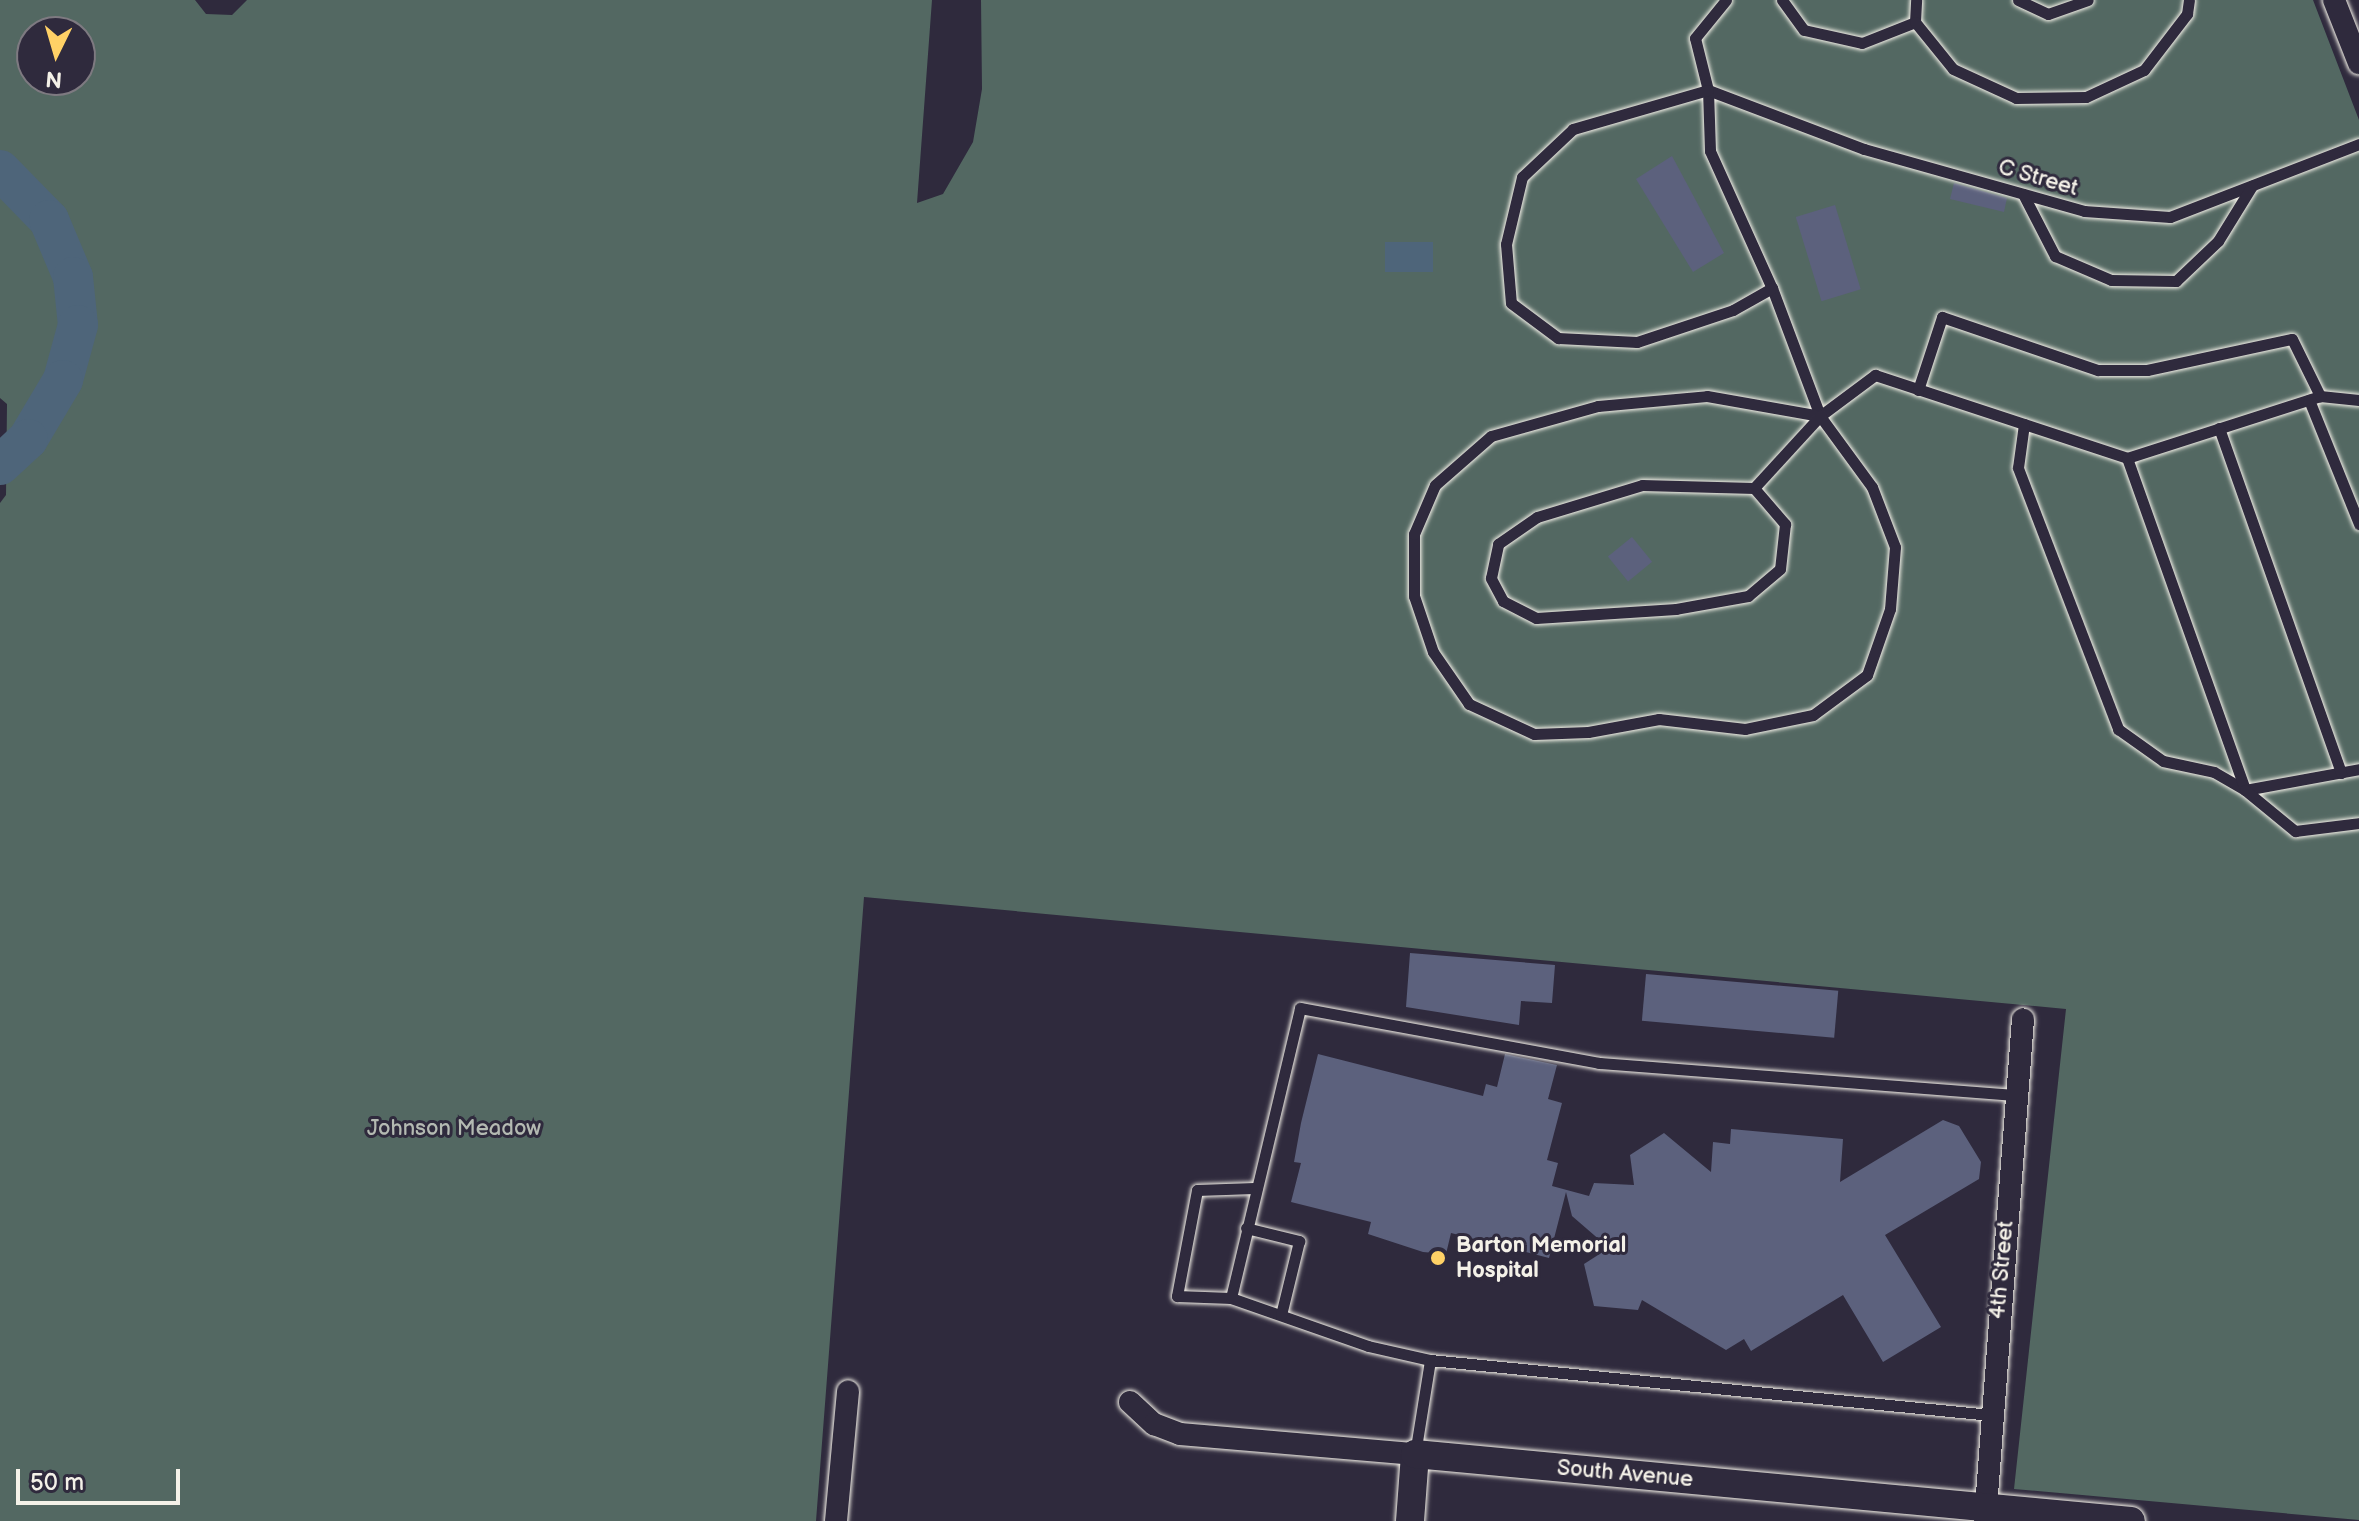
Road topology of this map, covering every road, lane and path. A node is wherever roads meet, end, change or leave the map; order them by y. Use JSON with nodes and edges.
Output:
{"nodes":[{"id":1,"x":1726,"y":0,"type":"edge"},
{"id":2,"x":1782,"y":0,"type":"edge"},
{"id":3,"x":1916,"y":0,"type":"edge"},
{"id":4,"x":2018,"y":0,"type":"edge"},
{"id":5,"x":2088,"y":0,"type":"edge"},
{"id":6,"x":2189,"y":0,"type":"edge"},
{"id":7,"x":2334,"y":0,"type":"edge"},
{"id":8,"x":1915,"y":22,"type":"junction"},
{"id":9,"x":2359,"y":63,"type":"edge"},
{"id":10,"x":1708,"y":90,"type":"junction"},
{"id":11,"x":2359,"y":144,"type":"edge"},
{"id":12,"x":2252,"y":186,"type":"junction"},
{"id":13,"x":2023,"y":194,"type":"junction"},
{"id":14,"x":1772,"y":288,"type":"junction"},
{"id":15,"x":1918,"y":390,"type":"junction"},
{"id":16,"x":2314,"y":398,"type":"junction"},
{"id":17,"x":2359,"y":400,"type":"edge"},
{"id":18,"x":1820,"y":416,"type":"junction"},
{"id":19,"x":2024,"y":424,"type":"junction"},
{"id":20,"x":2219,"y":428,"type":"junction"},
{"id":21,"x":2127,"y":458,"type":"junction"},
{"id":22,"x":1754,"y":488,"type":"junction"},
{"id":23,"x":2359,"y":524,"type":"edge"},
{"id":24,"x":2359,"y":769,"type":"edge"},
{"id":25,"x":2341,"y":773,"type":"junction"},
{"id":26,"x":2245,"y":790,"type":"junction"},
{"id":27,"x":2359,"y":823,"type":"edge"},
{"id":28,"x":2023,"y":1019,"type":"dead end"},
{"id":29,"x":2016,"y":1095,"type":"junction"},
{"id":30,"x":1254,"y":1188,"type":"junction"},
{"id":31,"x":1246,"y":1228,"type":"junction"},
{"id":32,"x":1231,"y":1298,"type":"junction"},
{"id":33,"x":1281,"y":1315,"type":"junction"},
{"id":34,"x":1430,"y":1360,"type":"junction"},
{"id":35,"x":848,"y":1392,"type":"dead end"},
{"id":36,"x":1130,"y":1402,"type":"dead end"},
{"id":37,"x":1991,"y":1415,"type":"junction"},
{"id":38,"x":1415,"y":1454,"type":"junction"},
{"id":39,"x":1986,"y":1515,"type":"edge"},
{"id":40,"x":2089,"y":1519,"type":"edge"},
{"id":41,"x":836,"y":1521,"type":"edge"},
{"id":42,"x":1410,"y":1521,"type":"edge"},
{"id":43,"x":2131,"y":1521,"type":"edge"}],
"edges":[{"from":1,"to":10,"type":"lane"},
{"from":2,"to":8,"type":"lane"},
{"from":3,"to":8,"type":"lane"},
{"from":4,"to":5,"type":"lane"},
{"from":6,"to":8,"type":"lane"},
{"from":7,"to":9,"type":"street"},
{"from":10,"to":13,"type":"lane","name":"C Street"},
{"from":10,"to":14,"type":"lane"},
{"from":10,"to":14,"type":"lane"},
{"from":11,"to":12,"type":"lane","name":"C Street"},
{"from":12,"to":13,"type":"lane","name":"C Street"},
{"from":12,"to":13,"type":"lane"},
{"from":14,"to":18,"type":"lane"},
{"from":15,"to":16,"type":"lane"},
{"from":15,"to":18,"type":"lane"},
{"from":15,"to":19,"type":"lane"},
{"from":16,"to":17,"type":"lane"},
{"from":16,"to":20,"type":"lane"},
{"from":16,"to":23,"type":"lane"},
{"from":18,"to":18,"type":"lane"},
{"from":18,"to":22,"type":"lane"},
{"from":19,"to":21,"type":"lane"},
{"from":19,"to":26,"type":"lane"},
{"from":20,"to":21,"type":"lane"},
{"from":20,"to":25,"type":"lane"},
{"from":21,"to":26,"type":"lane"},
{"from":22,"to":22,"type":"lane"},
{"from":24,"to":25,"type":"lane"},
{"from":25,"to":26,"type":"lane"},
{"from":26,"to":27,"type":"lane"},
{"from":28,"to":29,"type":"street","name":"4th Street"},
{"from":29,"to":30,"type":"lane"},
{"from":29,"to":37,"type":"street","name":"4th Street"},
{"from":30,"to":31,"type":"lane"},
{"from":30,"to":32,"type":"lane"},
{"from":31,"to":32,"type":"lane"},
{"from":31,"to":33,"type":"lane"},
{"from":32,"to":33,"type":"lane"},
{"from":33,"to":34,"type":"lane"},
{"from":34,"to":37,"type":"lane"},
{"from":34,"to":38,"type":"lane"},
{"from":35,"to":41,"type":"street"},
{"from":36,"to":38,"type":"street","name":"South Avenue"},
{"from":37,"to":39,"type":"street","name":"4th Street"},
{"from":38,"to":39,"type":"street","name":"South Avenue"},
{"from":38,"to":42,"type":"street"},
{"from":39,"to":40,"type":"street","name":"South Avenue"},
{"from":40,"to":43,"type":"street","name":"South Avenue"}]}
